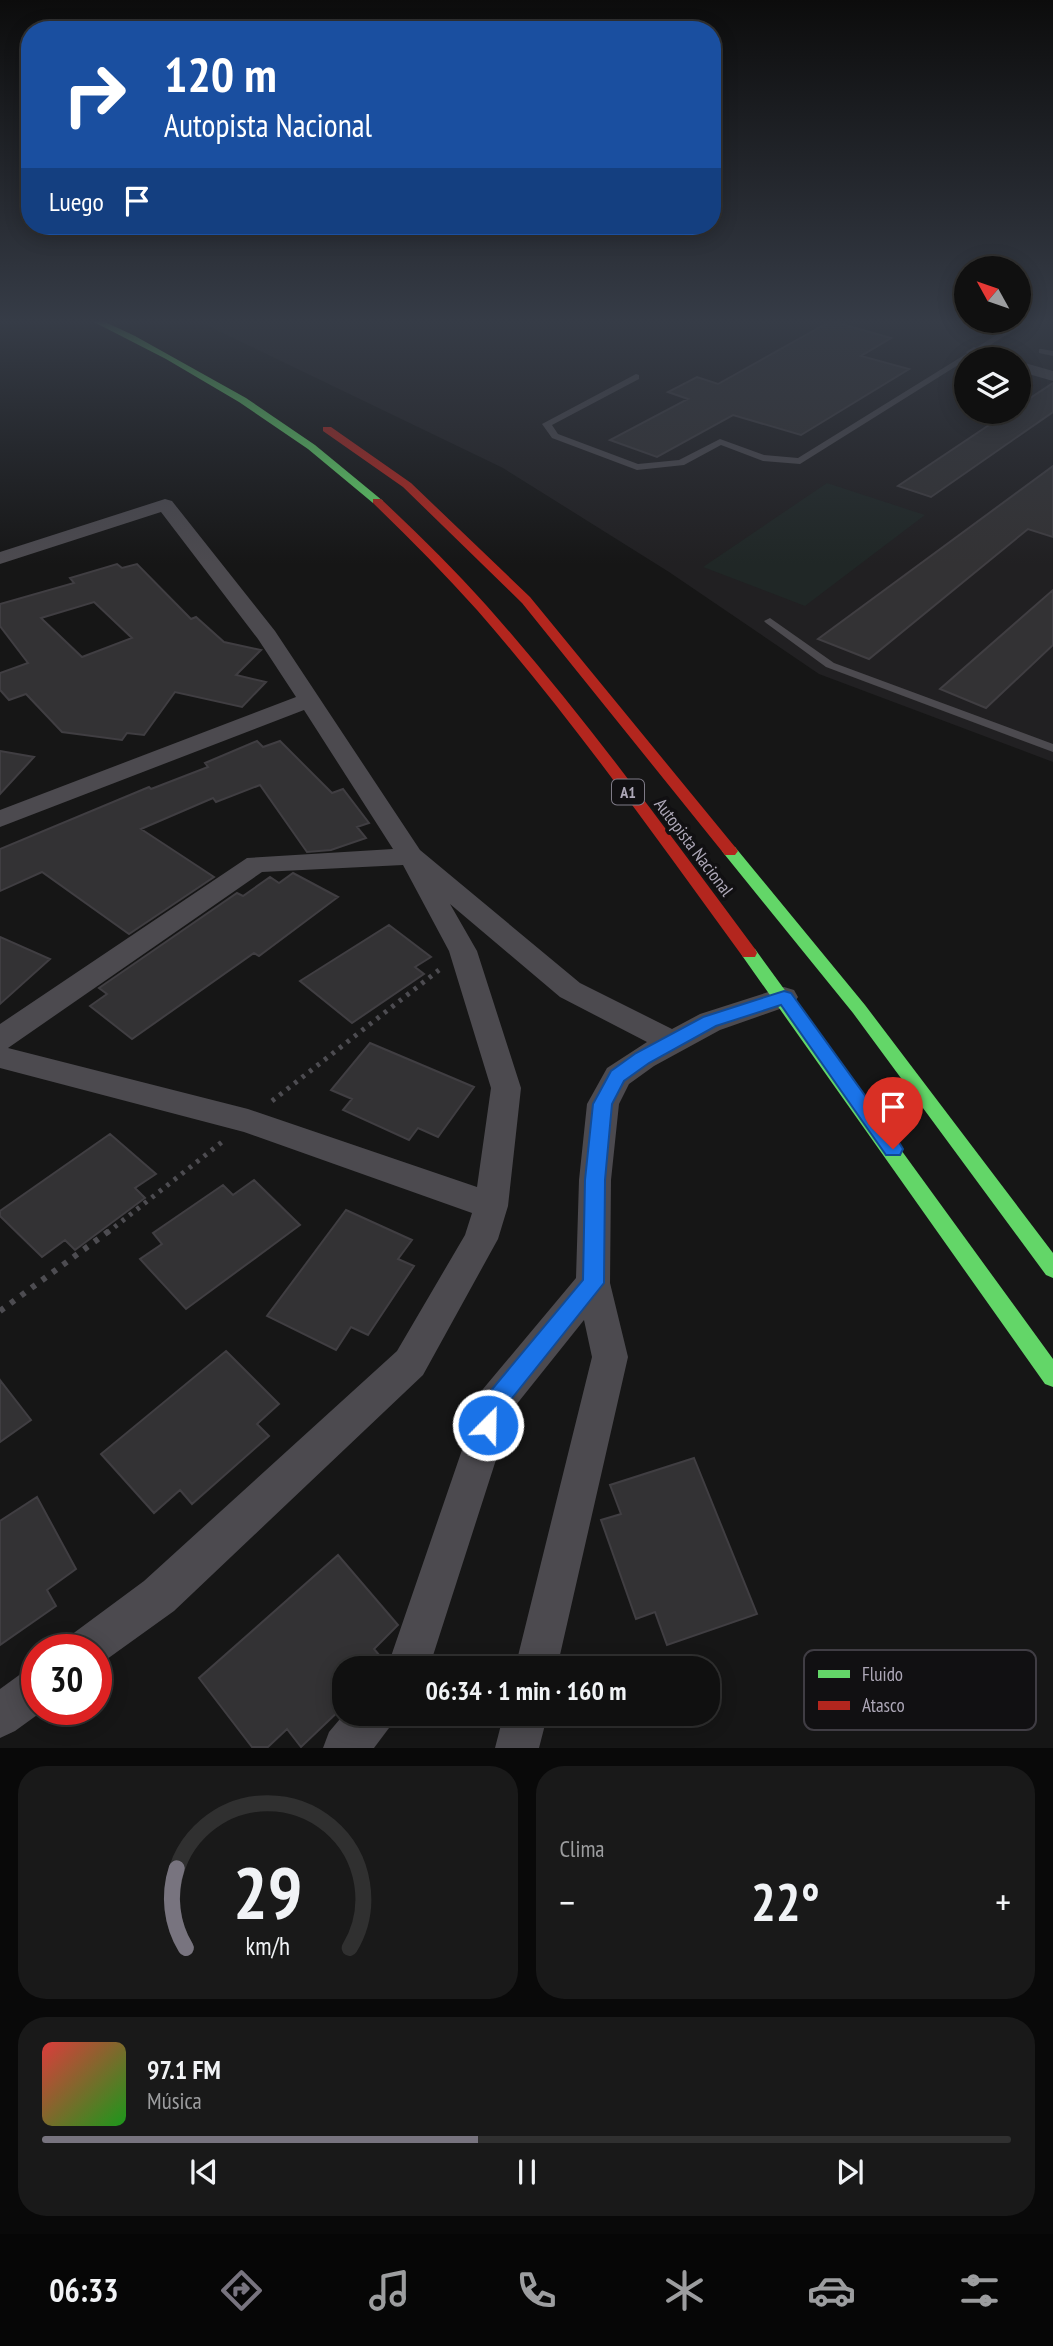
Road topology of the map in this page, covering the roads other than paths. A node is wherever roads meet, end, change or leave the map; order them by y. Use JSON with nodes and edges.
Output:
{"nodes":[{"id":1,"x":247,"y":402,"type":"edge"},
{"id":2,"x":589,"y":402,"type":"edge"},
{"id":3,"x":895,"y":402,"type":"edge"},
{"id":4,"x":317,"y":422,"type":"dead end"},
{"id":5,"x":0,"y":558,"type":"edge"},
{"id":6,"x":770,"y":621,"type":"dead end"},
{"id":7,"x":307,"y":701,"type":"junction"},
{"id":8,"x":1053,"y":748,"type":"edge"},
{"id":9,"x":0,"y":819,"type":"edge"},
{"id":10,"x":411,"y":856,"type":"junction"},
{"id":11,"x":784,"y":997,"type":"junction"},
{"id":12,"x":0,"y":1039,"type":"edge"},
{"id":13,"x":672,"y":1042,"type":"junction"},
{"id":14,"x":0,"y":1057,"type":"edge"},
{"id":15,"x":491,"y":1206,"type":"junction"},
{"id":16,"x":1053,"y":1269,"type":"edge"},
{"id":17,"x":593,"y":1283,"type":"junction"},
{"id":18,"x":1053,"y":1377,"type":"edge"},
{"id":19,"x":108,"y":1634,"type":"edge"},
{"id":20,"x":412,"y":1656,"type":"edge"},
{"id":21,"x":539,"y":1656,"type":"edge"},
{"id":22,"x":21,"y":1700,"type":"edge"},
{"id":23,"x":0,"y":1716,"type":"edge"},
{"id":24,"x":363,"y":1726,"type":"edge"},
{"id":25,"x":523,"y":1726,"type":"edge"},
{"id":26,"x":345,"y":1748,"type":"edge"},
{"id":27,"x":517,"y":1748,"type":"edge"}],
"edges":[{"from":1,"to":11,"type":"highway","name":"Autopista Nacional","number":"A1"},
{"from":2,"to":3,"type":"lane"},
{"from":4,"to":16,"type":"highway","name":"Autopista Nacional","number":"A1"},
{"from":5,"to":7,"type":"street"},
{"from":6,"to":8,"type":"lane"},
{"from":7,"to":9,"type":"street"},
{"from":7,"to":10,"type":"street"},
{"from":10,"to":12,"type":"street"},
{"from":10,"to":13,"type":"street"},
{"from":10,"to":15,"type":"street"},
{"from":11,"to":13,"type":"street"},
{"from":11,"to":18,"type":"highway","name":"Autopista Nacional","number":"A1"},
{"from":13,"to":17,"type":"street"},
{"from":14,"to":15,"type":"street"},
{"from":15,"to":19,"type":"street"},
{"from":17,"to":20,"type":"street"},
{"from":17,"to":21,"type":"street"},
{"from":22,"to":23,"type":"street"},
{"from":24,"to":26,"type":"street"},
{"from":25,"to":27,"type":"street"}]}
